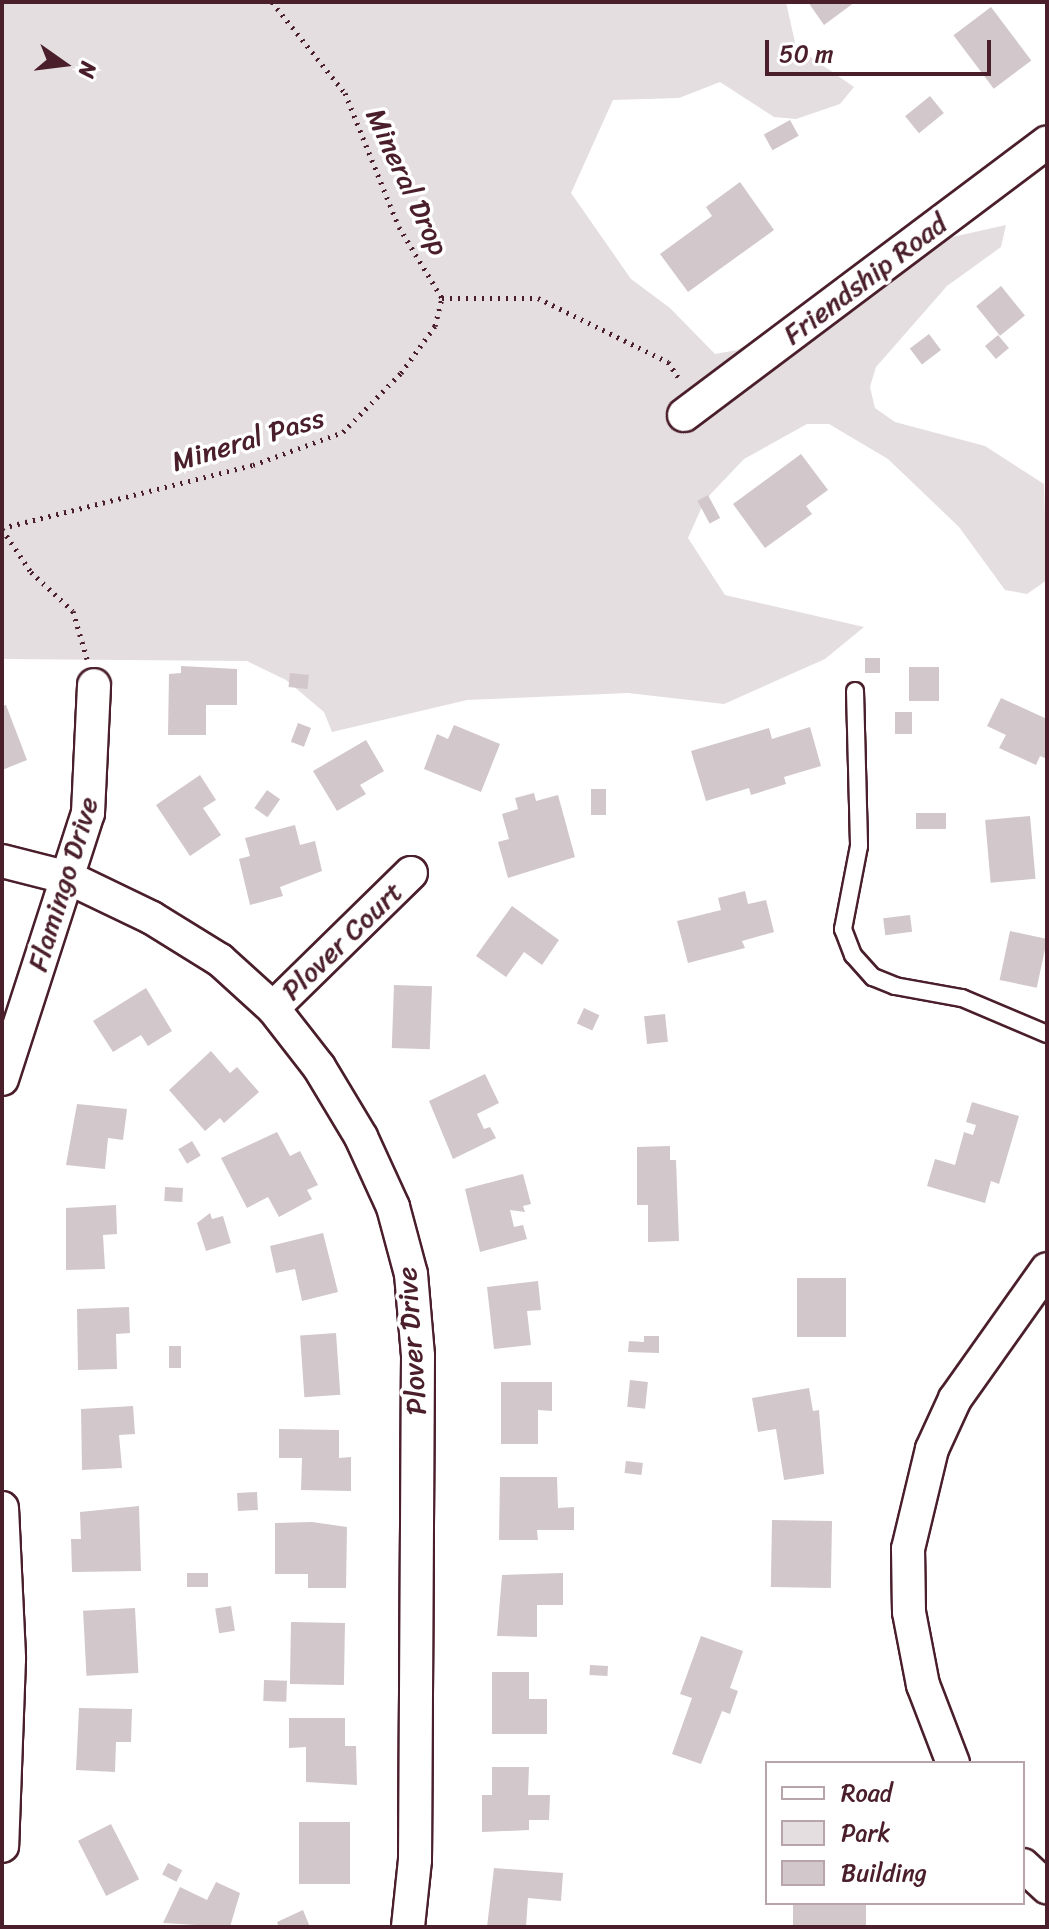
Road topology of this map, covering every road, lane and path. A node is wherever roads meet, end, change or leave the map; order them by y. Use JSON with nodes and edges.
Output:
{"nodes":[{"id":1,"x":272,"y":2,"type":"edge"},
{"id":2,"x":1047,"y":142,"type":"edge"},
{"id":3,"x":442,"y":298,"type":"junction"},
{"id":4,"x":691,"y":410,"type":"joint"},
{"id":5,"x":2,"y":528,"type":"edge"},
{"id":6,"x":94,"y":685,"type":"joint"},
{"id":7,"x":855,"y":691,"type":"dead end"},
{"id":8,"x":2,"y":861,"type":"edge"},
{"id":9,"x":411,"y":873,"type":"dead end"},
{"id":10,"x":69,"y":878,"type":"junction"},
{"id":11,"x":273,"y":1008,"type":"junction"},
{"id":12,"x":1047,"y":1034,"type":"edge"},
{"id":13,"x":2,"y":1079,"type":"edge"},
{"id":14,"x":1047,"y":1269,"type":"edge"},
{"id":15,"x":2,"y":1508,"type":"edge"},
{"id":16,"x":952,"y":1761,"type":"edge"},
{"id":17,"x":2,"y":1846,"type":"edge"},
{"id":18,"x":1025,"y":1867,"type":"edge"},
{"id":19,"x":1047,"y":1887,"type":"edge"},
{"id":20,"x":408,"y":1927,"type":"edge"}],
"edges":[{"from":1,"to":3,"type":"path","name":"Mineral Drop"},
{"from":2,"to":4,"type":"street","name":"Friendship Road"},
{"from":3,"to":4,"type":"path","name":"Mineral Drop"},
{"from":3,"to":5,"type":"path","name":"Mineral Pass"},
{"from":5,"to":6,"type":"path"},
{"from":6,"to":10,"type":"street","name":"Flamingo Drive"},
{"from":7,"to":12,"type":"lane"},
{"from":8,"to":10,"type":"street","name":"Plover Drive"},
{"from":9,"to":11,"type":"street","name":"Plover Court"},
{"from":10,"to":11,"type":"street","name":"Plover Drive"},
{"from":10,"to":13,"type":"street","name":"Flamingo Drive"},
{"from":11,"to":20,"type":"street","name":"Plover Drive"},
{"from":14,"to":16,"type":"street"},
{"from":15,"to":17,"type":"street"},
{"from":18,"to":19,"type":"street"}]}
